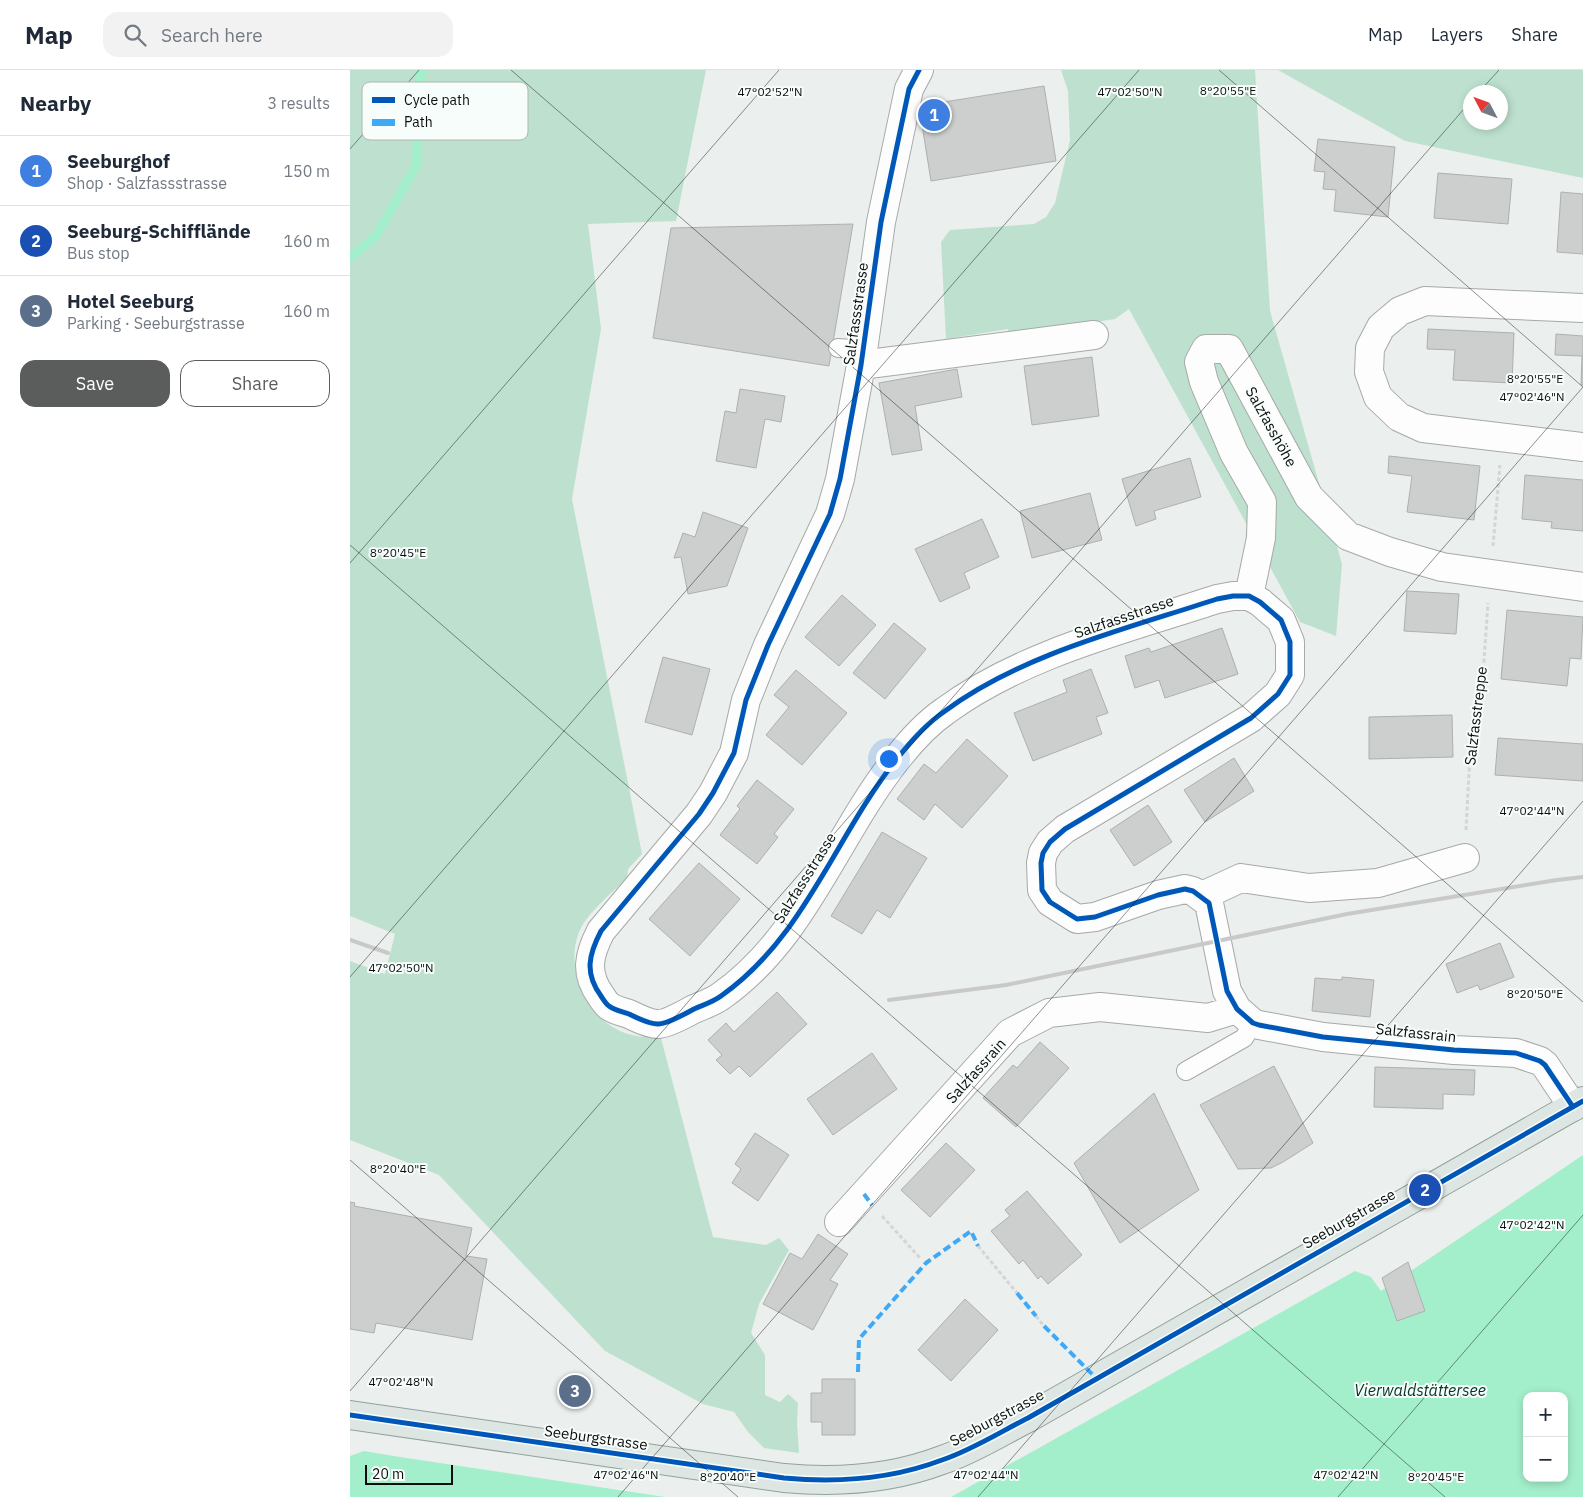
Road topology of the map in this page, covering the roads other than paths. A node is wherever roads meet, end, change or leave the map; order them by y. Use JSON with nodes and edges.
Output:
{"nodes":[{"id":1,"x":919,"y":70,"type":"edge"},
{"id":2,"x":1583,"y":308,"type":"edge"},
{"id":3,"x":1094,"y":335,"type":"dead end"},
{"id":4,"x":854,"y":354,"type":"junction"},
{"id":5,"x":1583,"y":447,"type":"edge"},
{"id":6,"x":1583,"y":587,"type":"edge"},
{"id":7,"x":1249,"y":596,"type":"junction"},
{"id":8,"x":1465,"y":858,"type":"road end"},
{"id":9,"x":1202,"y":896,"type":"junction"},
{"id":10,"x":1245,"y":1016,"type":"junction"},
{"id":11,"x":1186,"y":1071,"type":"dead end"},
{"id":12,"x":1578,"y":1104,"type":"edge"},
{"id":13,"x":839,"y":1222,"type":"dead end"},
{"id":14,"x":350,"y":1415,"type":"edge"}],
"edges":[{"from":1,"to":4,"type":"street","name":"Salzfassstrasse"},
{"from":2,"to":5,"type":"street"},
{"from":3,"to":4,"type":"street","name":"Salzfassstrasse"},
{"from":4,"to":7,"type":"street","name":"Salzfassstrasse"},
{"from":6,"to":7,"type":"street","name":"Salzfasshöhe"},
{"from":7,"to":9,"type":"street"},
{"from":8,"to":9,"type":"street"},
{"from":9,"to":10,"type":"street"},
{"from":10,"to":11,"type":"lane"},
{"from":10,"to":12,"type":"street","name":"Salzfassrain"},
{"from":10,"to":13,"type":"street","name":"Salzfassrain"},
{"from":12,"to":14,"type":"main road","name":"Seeburgstrasse"}]}
